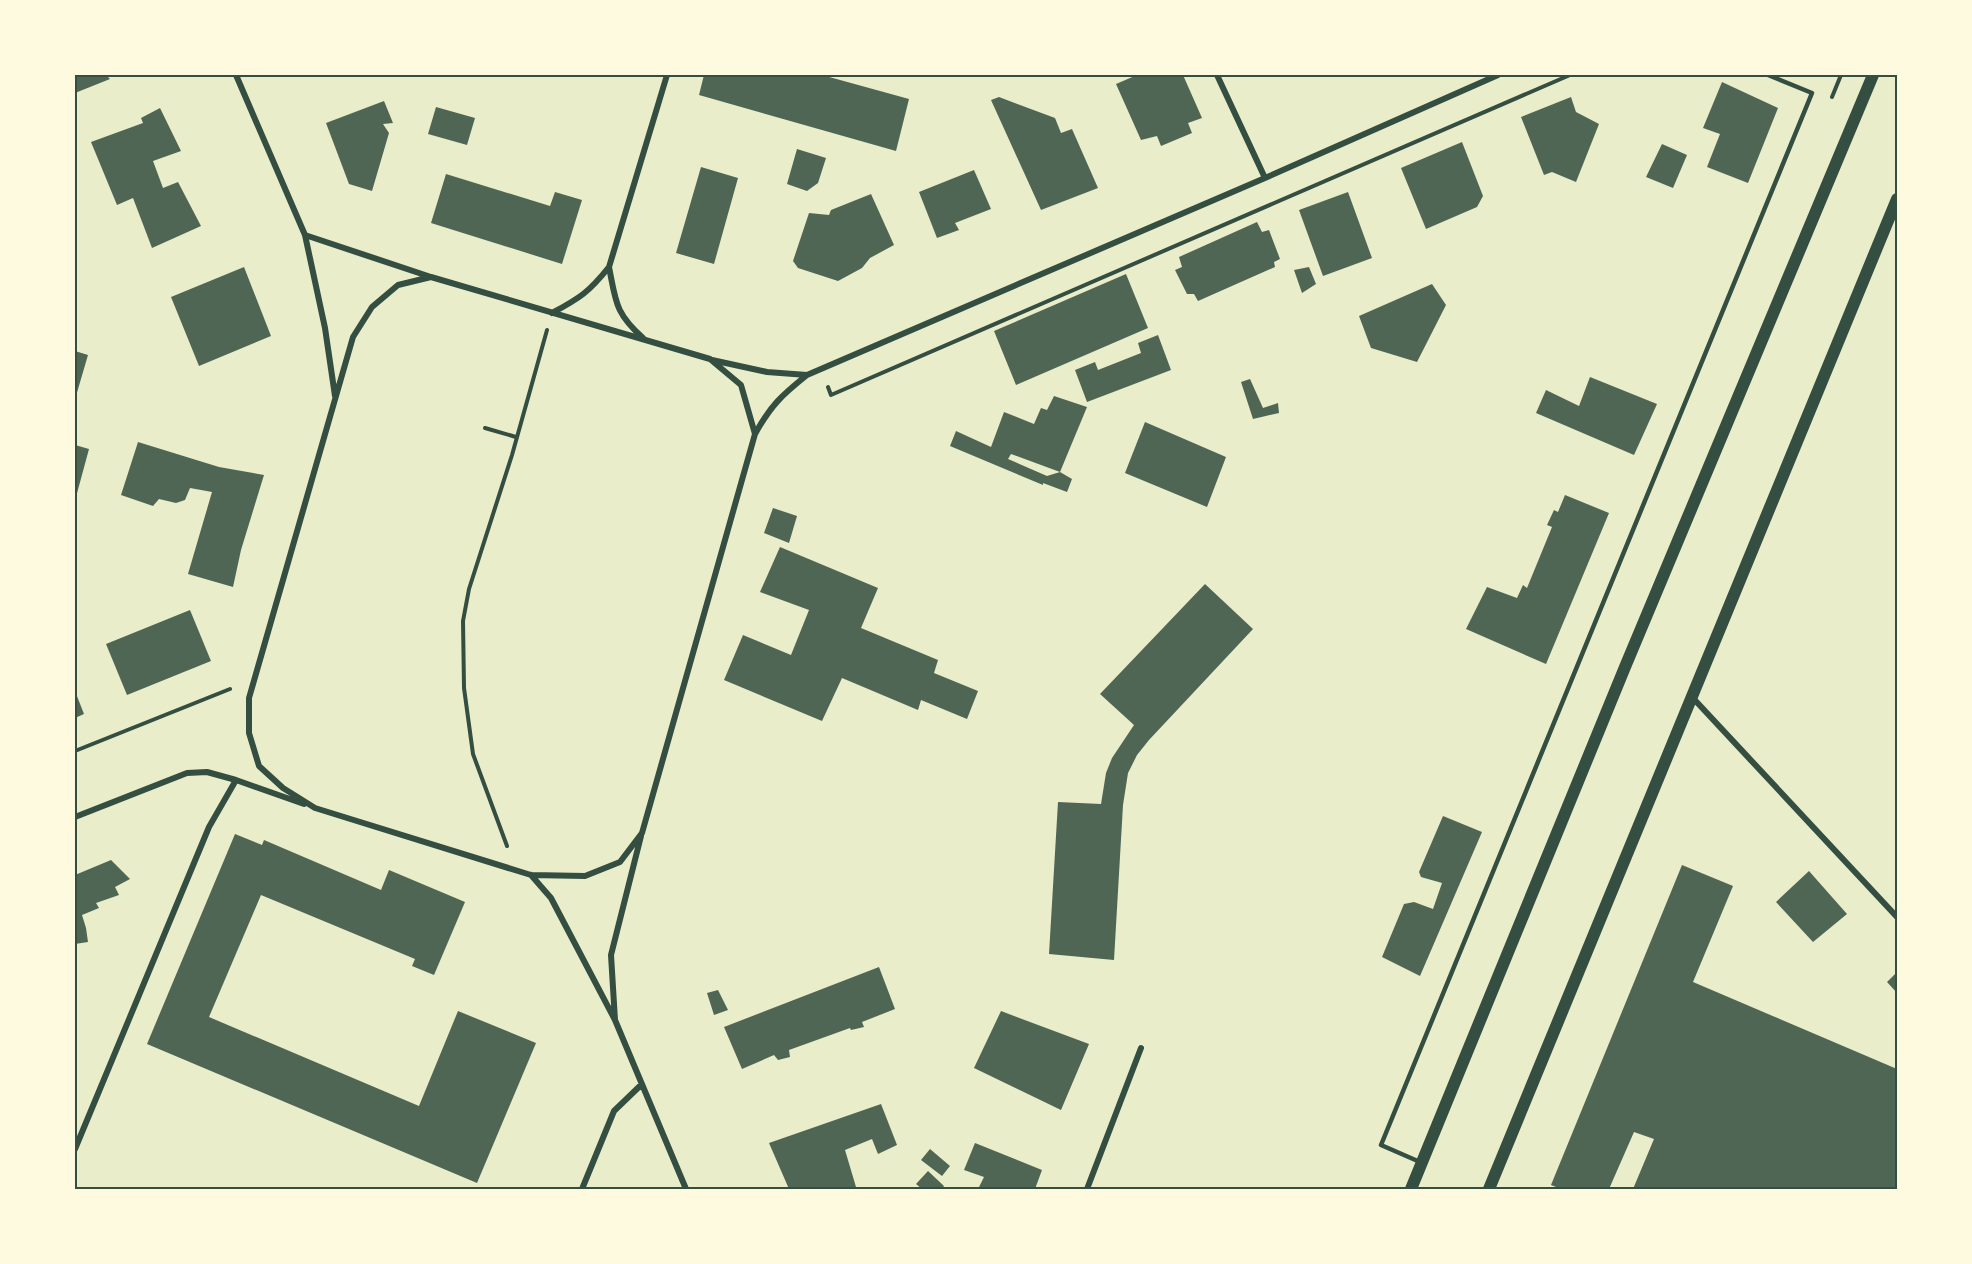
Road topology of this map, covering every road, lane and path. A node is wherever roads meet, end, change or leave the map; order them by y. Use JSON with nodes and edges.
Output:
{"nodes":[{"id":1,"x":236,"y":75,"type":"edge"},
{"id":2,"x":667,"y":75,"type":"edge"},
{"id":3,"x":1217,"y":75,"type":"edge"},
{"id":4,"x":1498,"y":75,"type":"edge"},
{"id":5,"x":1570,"y":75,"type":"edge"},
{"id":6,"x":1768,"y":75,"type":"edge"},
{"id":7,"x":1873,"y":75,"type":"edge"},
{"id":8,"x":1265,"y":178,"type":"junction"},
{"id":9,"x":1897,"y":199,"type":"edge"},
{"id":10,"x":305,"y":235,"type":"junction"},
{"id":11,"x":609,"y":267,"type":"junction"},
{"id":12,"x":431,"y":277,"type":"junction"},
{"id":13,"x":552,"y":313,"type":"junction"},
{"id":14,"x":646,"y":340,"type":"junction"},
{"id":15,"x":710,"y":359,"type":"junction"},
{"id":16,"x":821,"y":369,"type":"junction"},
{"id":17,"x":807,"y":375,"type":"junction"},
{"id":18,"x":335,"y":400,"type":"junction"},
{"id":19,"x":485,"y":428,"type":"dead end"},
{"id":20,"x":755,"y":434,"type":"junction"},
{"id":21,"x":516,"y":437,"type":"junction"},
{"id":22,"x":254,"y":679,"type":"junction"},
{"id":23,"x":1691,"y":697,"type":"junction"},
{"id":24,"x":75,"y":751,"type":"edge"},
{"id":25,"x":236,"y":780,"type":"junction"},
{"id":26,"x":315,"y":808,"type":"junction"},
{"id":27,"x":75,"y":818,"type":"edge"},
{"id":28,"x":642,"y":833,"type":"junction"},
{"id":29,"x":516,"y":870,"type":"junction"},
{"id":30,"x":531,"y":875,"type":"junction"},
{"id":31,"x":1897,"y":917,"type":"edge"},
{"id":32,"x":615,"y":1020,"type":"junction"},
{"id":33,"x":1141,"y":1048,"type":"dead end"},
{"id":34,"x":642,"y":1084,"type":"junction"},
{"id":35,"x":75,"y":1149,"type":"edge"},
{"id":36,"x":1421,"y":1162,"type":"junction"},
{"id":37,"x":582,"y":1189,"type":"edge"},
{"id":38,"x":686,"y":1189,"type":"edge"},
{"id":39,"x":1087,"y":1189,"type":"edge"},
{"id":40,"x":1411,"y":1189,"type":"edge"},
{"id":41,"x":1489,"y":1189,"type":"edge"}],
"edges":[{"from":1,"to":10,"type":"street"},
{"from":2,"to":11,"type":"street"},
{"from":3,"to":8,"type":"street"},
{"from":4,"to":8,"type":"street"},
{"from":5,"to":16,"type":"path"},
{"from":6,"to":36,"type":"lane"},
{"from":7,"to":36,"type":"main road"},
{"from":8,"to":16,"type":"street"},
{"from":9,"to":23,"type":"main road"},
{"from":10,"to":12,"type":"street"},
{"from":10,"to":18,"type":"street"},
{"from":11,"to":13,"type":"street"},
{"from":11,"to":14,"type":"street"},
{"from":12,"to":13,"type":"street"},
{"from":12,"to":18,"type":"street"},
{"from":13,"to":14,"type":"street"},
{"from":13,"to":21,"type":"path"},
{"from":14,"to":15,"type":"street"},
{"from":15,"to":17,"type":"street"},
{"from":15,"to":20,"type":"street"},
{"from":16,"to":17,"type":"street"},
{"from":17,"to":20,"type":"street"},
{"from":18,"to":22,"type":"street"},
{"from":19,"to":21,"type":"path"},
{"from":20,"to":28,"type":"street"},
{"from":21,"to":29,"type":"path"},
{"from":22,"to":24,"type":"path"},
{"from":22,"to":26,"type":"street"},
{"from":23,"to":31,"type":"street"},
{"from":23,"to":41,"type":"main road"},
{"from":25,"to":26,"type":"street"},
{"from":25,"to":27,"type":"street"},
{"from":25,"to":35,"type":"street"},
{"from":26,"to":29,"type":"street"},
{"from":28,"to":30,"type":"street"},
{"from":28,"to":32,"type":"street"},
{"from":29,"to":30,"type":"street"},
{"from":30,"to":32,"type":"street"},
{"from":32,"to":34,"type":"street"},
{"from":33,"to":39,"type":"street"},
{"from":34,"to":37,"type":"street"},
{"from":34,"to":38,"type":"street"},
{"from":36,"to":40,"type":"main road"}]}
